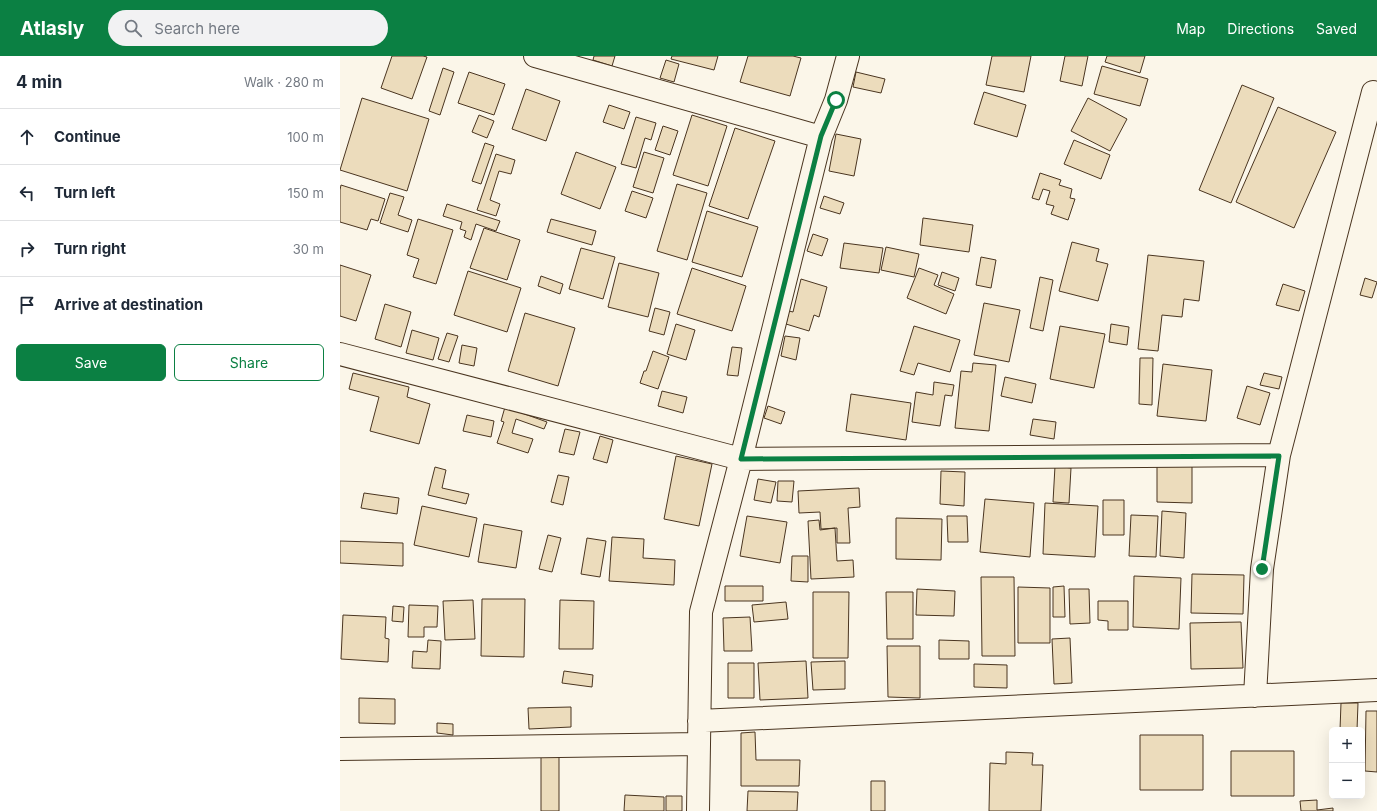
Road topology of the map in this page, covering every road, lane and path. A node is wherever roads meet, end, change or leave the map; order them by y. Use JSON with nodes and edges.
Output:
{"nodes":[{"id":1,"x":535,"y":56,"type":"edge"},
{"id":2,"x":848,"y":56,"type":"edge"},
{"id":3,"x":1377,"y":93,"type":"edge"},
{"id":4,"x":821,"y":136,"type":"junction"},
{"id":5,"x":340,"y":354,"type":"edge"},
{"id":6,"x":1279,"y":456,"type":"junction"},
{"id":7,"x":741,"y":459,"type":"junction"},
{"id":8,"x":1377,"y":690,"type":"edge"},
{"id":9,"x":1255,"y":696,"type":"junction"},
{"id":10,"x":699,"y":721,"type":"junction"},
{"id":11,"x":699,"y":744,"type":"junction"},
{"id":12,"x":340,"y":749,"type":"edge"},
{"id":13,"x":698,"y":811,"type":"edge"}],
"edges":[{"from":1,"to":4,"type":"street"},
{"from":2,"to":4,"type":"street"},
{"from":3,"to":6,"type":"street"},
{"from":4,"to":7,"type":"street"},
{"from":5,"to":7,"type":"street"},
{"from":6,"to":7,"type":"street"},
{"from":6,"to":9,"type":"street"},
{"from":7,"to":10,"type":"street"},
{"from":8,"to":9,"type":"street"},
{"from":9,"to":10,"type":"street"},
{"from":10,"to":11,"type":"street"},
{"from":11,"to":12,"type":"street"},
{"from":11,"to":13,"type":"street"}]}
